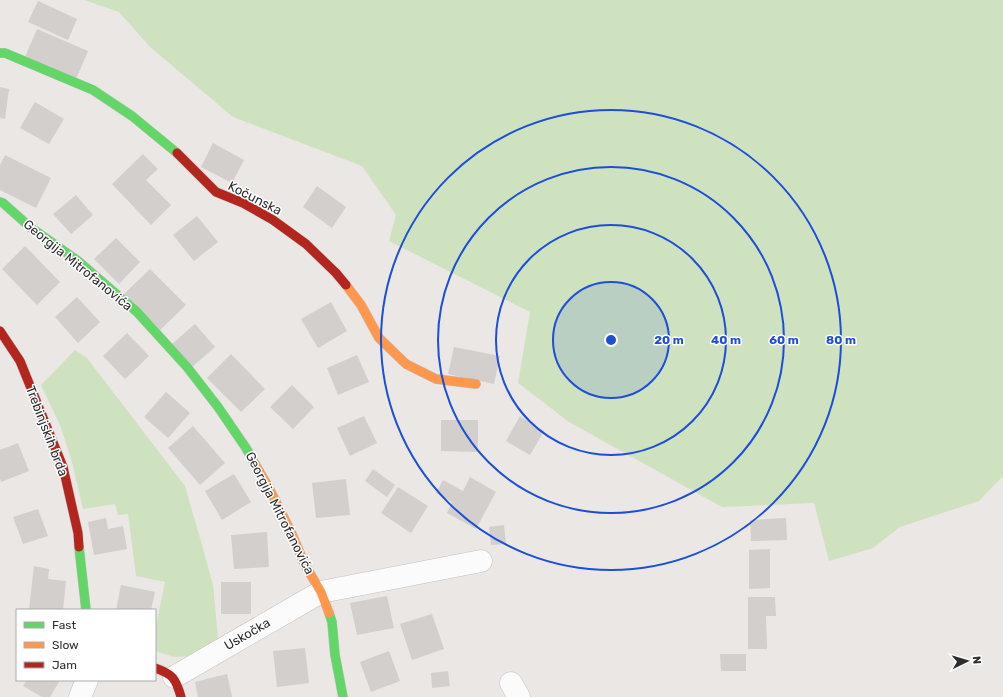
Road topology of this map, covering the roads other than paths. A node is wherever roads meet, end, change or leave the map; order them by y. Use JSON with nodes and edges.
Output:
{"nodes":[{"id":1,"x":0,"y":53,"type":"edge"},
{"id":2,"x":0,"y":202,"type":"edge"},
{"id":3,"x":0,"y":330,"type":"edge"},
{"id":4,"x":476,"y":384,"type":"dead end"},
{"id":5,"x":481,"y":561,"type":"dead end"},
{"id":6,"x":321,"y":592,"type":"junction"},
{"id":7,"x":86,"y":609,"type":"edge"},
{"id":8,"x":164,"y":672,"type":"edge"},
{"id":9,"x":86,"y":681,"type":"edge"},
{"id":10,"x":80,"y":697,"type":"edge"},
{"id":11,"x":181,"y":697,"type":"edge"},
{"id":12,"x":343,"y":697,"type":"edge"}],
"edges":[{"from":1,"to":4,"type":"street","name":"Kočunska"},
{"from":2,"to":6,"type":"street","name":"Georgija Mitrofanovića"},
{"from":3,"to":7,"type":"street","name":"Trebinjskih brda"},
{"from":5,"to":6,"type":"street"},
{"from":6,"to":8,"type":"street","name":"Uskočka"},
{"from":6,"to":12,"type":"street","name":"Georgija Mitrofanovića"},
{"from":8,"to":11,"type":"street"},
{"from":9,"to":10,"type":"street"}]}
